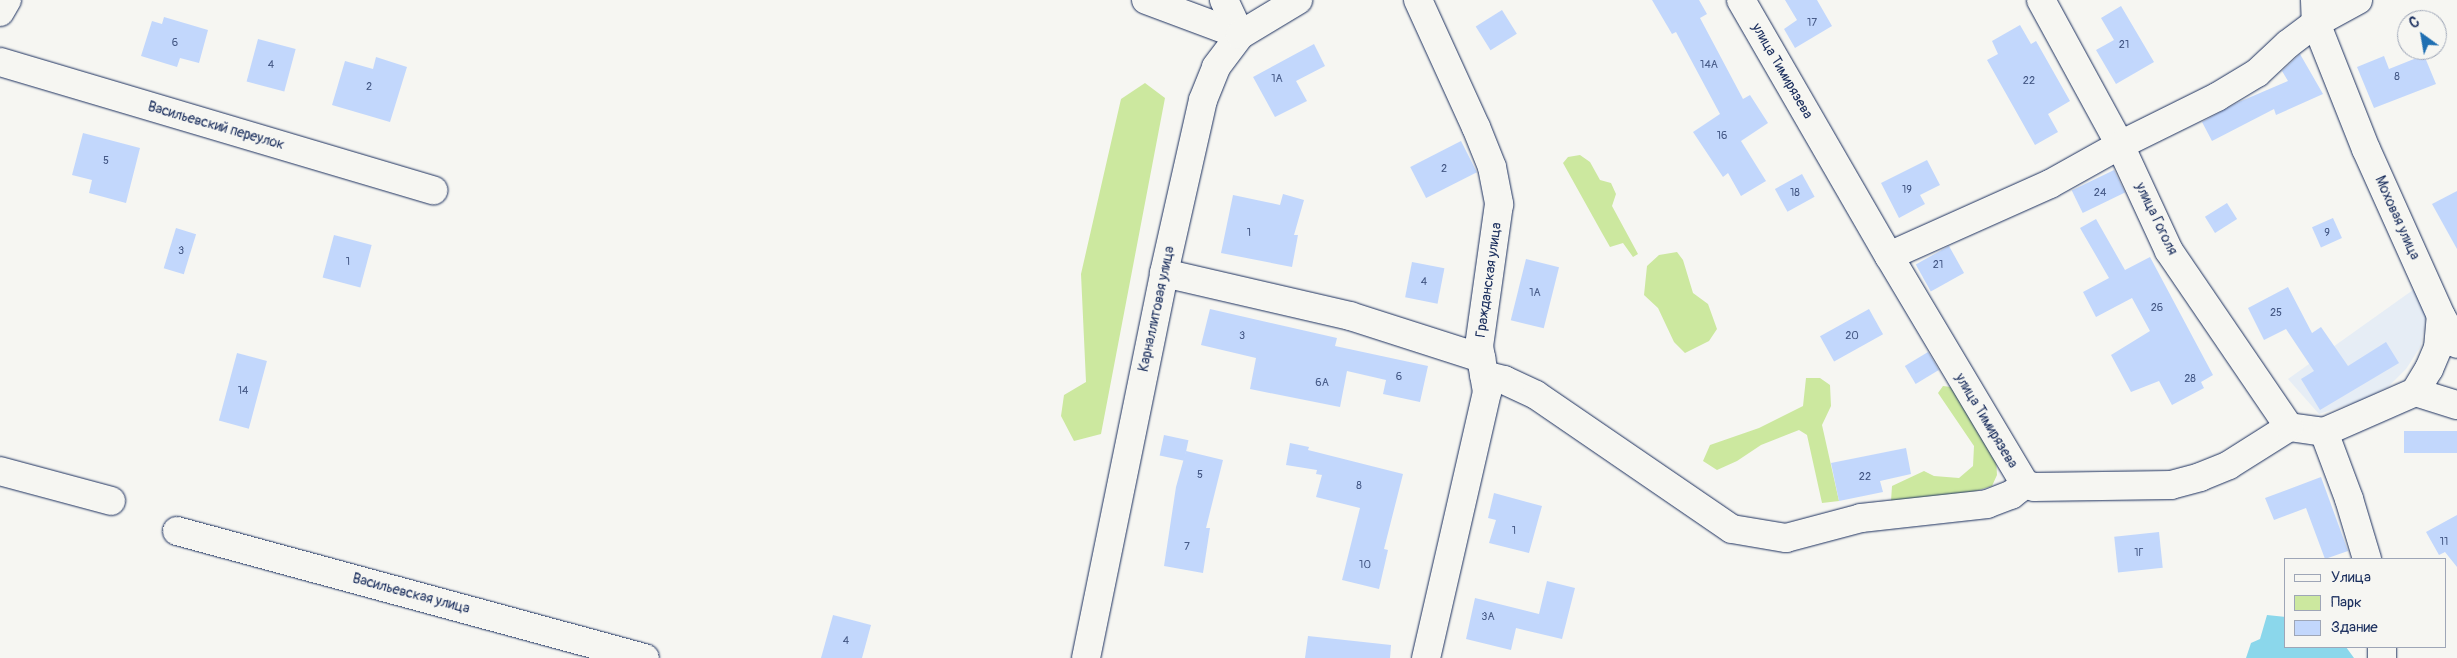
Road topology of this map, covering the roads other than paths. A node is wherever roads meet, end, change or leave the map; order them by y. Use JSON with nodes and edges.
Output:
{"nodes":[{"id":1,"x":6,"y":0,"type":"edge"},
{"id":2,"x":1146,"y":0,"type":"edge"},
{"id":3,"x":1224,"y":0,"type":"edge"},
{"id":4,"x":1298,"y":0,"type":"edge"},
{"id":5,"x":1418,"y":0,"type":"edge"},
{"id":6,"x":1741,"y":0,"type":"edge"},
{"id":7,"x":2041,"y":0,"type":"edge"},
{"id":8,"x":2358,"y":0,"type":"edge"},
{"id":9,"x":2316,"y":11,"type":"edge"},
{"id":10,"x":0,"y":12,"type":"edge"},
{"id":11,"x":1240,"y":35,"type":"junction"},
{"id":12,"x":0,"y":62,"type":"edge"},
{"id":13,"x":2120,"y":145,"type":"junction"},
{"id":14,"x":432,"y":190,"type":"dead end"},
{"id":15,"x":1889,"y":256,"type":"junction"},
{"id":16,"x":1164,"y":273,"type":"junction"},
{"id":17,"x":2441,"y":316,"type":"junction"},
{"id":18,"x":2457,"y":344,"type":"edge"},
{"id":19,"x":1483,"y":367,"type":"junction"},
{"id":20,"x":2415,"y":392,"type":"junction"},
{"id":21,"x":2457,"y":405,"type":"edge"},
{"id":22,"x":2290,"y":427,"type":"junction"},
{"id":23,"x":2324,"y":432,"type":"junction"},
{"id":24,"x":0,"y":471,"type":"edge"},
{"id":25,"x":2025,"y":484,"type":"junction"},
{"id":26,"x":111,"y":501,"type":"dead end"},
{"id":27,"x":177,"y":531,"type":"dead end"},
{"id":28,"x":2367,"y":558,"type":"edge"},
{"id":29,"x":645,"y":658,"type":"edge"},
{"id":30,"x":1086,"y":658,"type":"edge"},
{"id":31,"x":1426,"y":658,"type":"edge"}],
"edges":[{"from":1,"to":10,"type":"street"},
{"from":2,"to":11,"type":"street"},
{"from":3,"to":11,"type":"street"},
{"from":4,"to":11,"type":"street","name":"Карналлитовая улица"},
{"from":5,"to":19,"type":"street","name":"Гражданская улица"},
{"from":6,"to":15,"type":"street","name":"улица Тимирязева"},
{"from":7,"to":13,"type":"street","name":"улица Гоголя"},
{"from":8,"to":9,"type":"street"},
{"from":9,"to":13,"type":"street"},
{"from":9,"to":17,"type":"street","name":"Моховая улица"},
{"from":11,"to":16,"type":"street","name":"Карналлитовая улица"},
{"from":12,"to":14,"type":"street","name":"Васильевский переулок"},
{"from":13,"to":15,"type":"street"},
{"from":13,"to":22,"type":"street","name":"улица Гоголя"},
{"from":15,"to":25,"type":"street","name":"улица Тимирязева"},
{"from":16,"to":19,"type":"street"},
{"from":16,"to":30,"type":"street","name":"Карналлитовая улица"},
{"from":17,"to":18,"type":"street"},
{"from":17,"to":20,"type":"street","name":"Моховая улица"},
{"from":19,"to":25,"type":"street"},
{"from":19,"to":31,"type":"street","name":"Гражданская улица"},
{"from":20,"to":21,"type":"street"},
{"from":20,"to":23,"type":"street"},
{"from":22,"to":23,"type":"street"},
{"from":22,"to":25,"type":"street","name":"улица Тимирязева"},
{"from":23,"to":28,"type":"street"},
{"from":24,"to":26,"type":"street"},
{"from":27,"to":29,"type":"street","name":"Васильевская улица"}]}
